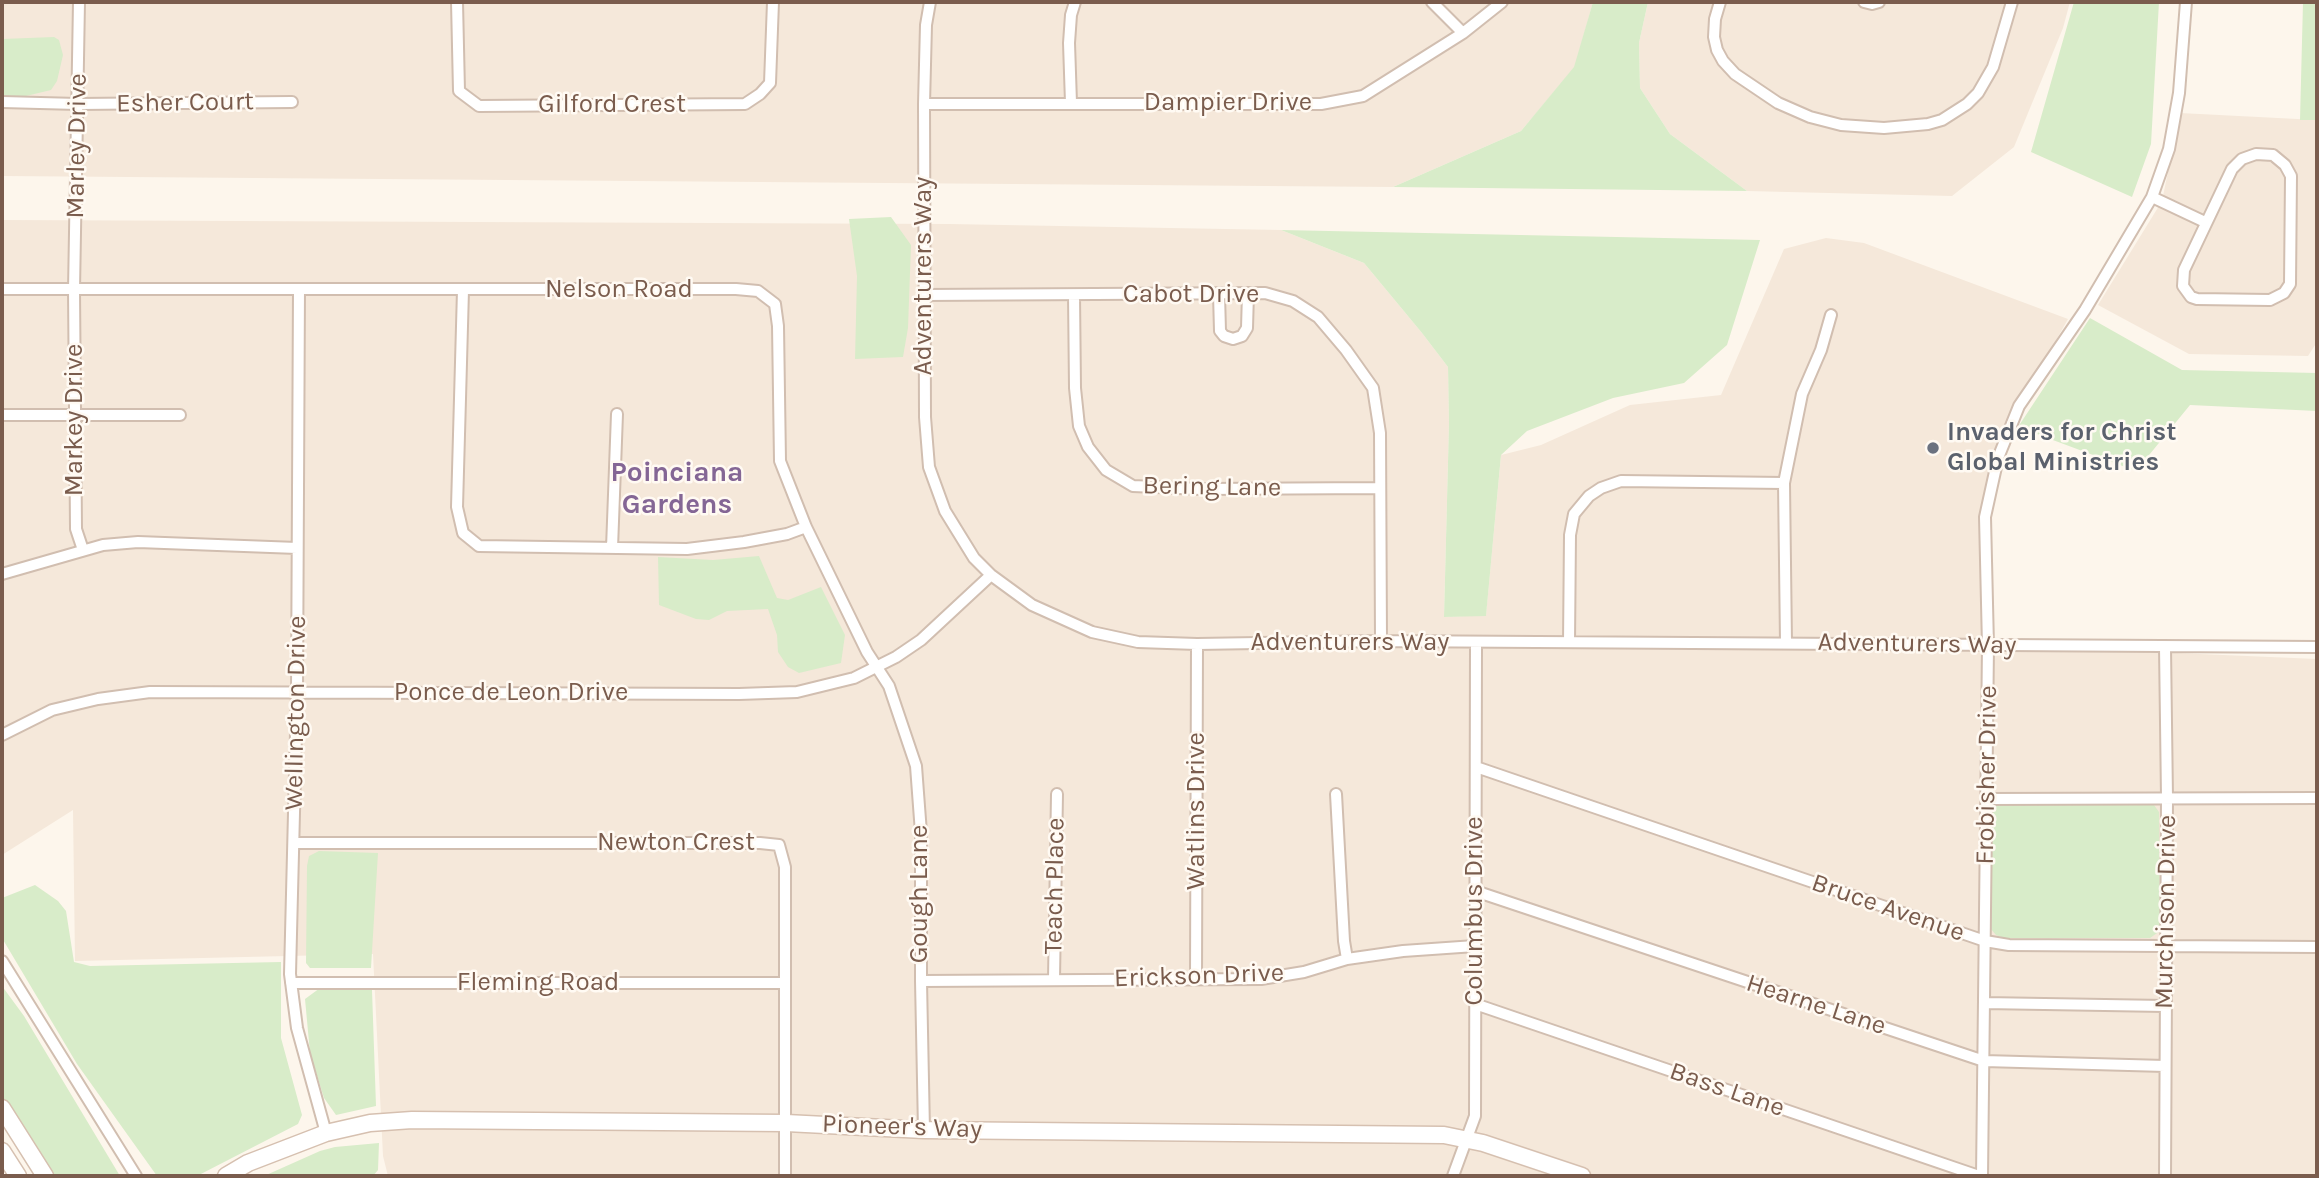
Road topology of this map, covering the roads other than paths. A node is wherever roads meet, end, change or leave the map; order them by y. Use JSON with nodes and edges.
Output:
{"nodes":[{"id":1,"x":79,"y":2,"type":"edge"},
{"id":2,"x":457,"y":2,"type":"edge"},
{"id":3,"x":774,"y":2,"type":"edge"},
{"id":4,"x":930,"y":2,"type":"edge"},
{"id":5,"x":1075,"y":2,"type":"edge"},
{"id":6,"x":1432,"y":2,"type":"edge"},
{"id":7,"x":1502,"y":2,"type":"edge"},
{"id":8,"x":1720,"y":2,"type":"edge"},
{"id":9,"x":1864,"y":2,"type":"edge"},
{"id":10,"x":1880,"y":2,"type":"edge"},
{"id":11,"x":2012,"y":2,"type":"edge"},
{"id":12,"x":2186,"y":2,"type":"edge"},
{"id":13,"x":1463,"y":33,"type":"junction"},
{"id":14,"x":2,"y":102,"type":"edge"},
{"id":15,"x":292,"y":102,"type":"dead end"},
{"id":16,"x":1071,"y":103,"type":"junction"},
{"id":17,"x":78,"y":104,"type":"junction"},
{"id":18,"x":923,"y":104,"type":"junction"},
{"id":19,"x":2152,"y":197,"type":"junction"},
{"id":20,"x":2205,"y":222,"type":"junction"},
{"id":21,"x":2,"y":289,"type":"edge"},
{"id":22,"x":299,"y":289,"type":"junction"},
{"id":23,"x":74,"y":290,"type":"junction"},
{"id":24,"x":463,"y":290,"type":"junction"},
{"id":25,"x":1248,"y":293,"type":"junction"},
{"id":26,"x":1219,"y":294,"type":"junction"},
{"id":27,"x":924,"y":295,"type":"junction"},
{"id":28,"x":1074,"y":295,"type":"junction"},
{"id":29,"x":1831,"y":315,"type":"dead end"},
{"id":30,"x":617,"y":414,"type":"dead end"},
{"id":31,"x":2,"y":415,"type":"edge"},
{"id":32,"x":76,"y":415,"type":"junction"},
{"id":33,"x":180,"y":415,"type":"dead end"},
{"id":34,"x":1784,"y":483,"type":"junction"},
{"id":35,"x":1379,"y":488,"type":"junction"},
{"id":36,"x":806,"y":527,"type":"junction"},
{"id":37,"x":297,"y":548,"type":"junction"},
{"id":38,"x":612,"y":548,"type":"junction"},
{"id":39,"x":83,"y":550,"type":"junction"},
{"id":40,"x":2,"y":574,"type":"edge"},
{"id":41,"x":991,"y":575,"type":"junction"},
{"id":42,"x":1381,"y":641,"type":"junction"},
{"id":43,"x":1569,"y":642,"type":"junction"},
{"id":44,"x":1476,"y":643,"type":"junction"},
{"id":45,"x":1786,"y":643,"type":"junction"},
{"id":46,"x":1197,"y":644,"type":"junction"},
{"id":47,"x":1988,"y":646,"type":"junction"},
{"id":48,"x":2165,"y":647,"type":"junction"},
{"id":49,"x":2317,"y":647,"type":"edge"},
{"id":50,"x":877,"y":667,"type":"junction"},
{"id":51,"x":297,"y":692,"type":"junction"},
{"id":52,"x":2,"y":735,"type":"edge"},
{"id":53,"x":1476,"y":767,"type":"junction"},
{"id":54,"x":1057,"y":794,"type":"dead end"},
{"id":55,"x":1336,"y":794,"type":"dead end"},
{"id":56,"x":2168,"y":798,"type":"junction"},
{"id":57,"x":2317,"y":798,"type":"edge"},
{"id":58,"x":1987,"y":799,"type":"junction"},
{"id":59,"x":294,"y":843,"type":"junction"},
{"id":60,"x":1475,"y":891,"type":"junction"},
{"id":61,"x":1985,"y":941,"type":"junction"},
{"id":62,"x":1475,"y":946,"type":"junction"},
{"id":63,"x":2166,"y":946,"type":"junction"},
{"id":64,"x":2317,"y":947,"type":"edge"},
{"id":65,"x":1347,"y":959,"type":"junction"},
{"id":66,"x":2,"y":961,"type":"edge"},
{"id":67,"x":1054,"y":979,"type":"junction"},
{"id":68,"x":1196,"y":979,"type":"junction"},
{"id":69,"x":920,"y":981,"type":"junction"},
{"id":70,"x":292,"y":983,"type":"junction"},
{"id":71,"x":784,"y":983,"type":"junction"},
{"id":72,"x":1984,"y":1003,"type":"junction"},
{"id":73,"x":1475,"y":1004,"type":"junction"},
{"id":74,"x":2165,"y":1006,"type":"junction"},
{"id":75,"x":1984,"y":1061,"type":"junction"},
{"id":76,"x":2165,"y":1066,"type":"junction"},
{"id":77,"x":2,"y":1108,"type":"edge"},
{"id":78,"x":786,"y":1123,"type":"junction"},
{"id":79,"x":924,"y":1130,"type":"junction"},
{"id":80,"x":326,"y":1133,"type":"junction"},
{"id":81,"x":1466,"y":1139,"type":"junction"},
{"id":82,"x":2,"y":1151,"type":"edge"},
{"id":83,"x":18,"y":1176,"type":"edge"},
{"id":84,"x":45,"y":1176,"type":"edge"},
{"id":85,"x":136,"y":1176,"type":"edge"},
{"id":86,"x":226,"y":1176,"type":"edge"},
{"id":87,"x":785,"y":1176,"type":"edge"},
{"id":88,"x":1453,"y":1176,"type":"edge"},
{"id":89,"x":1580,"y":1176,"type":"edge"},
{"id":90,"x":1980,"y":1176,"type":"edge"},
{"id":91,"x":2165,"y":1176,"type":"edge"}],
"edges":[{"from":1,"to":17,"type":"street","name":"Marley Drive"},
{"from":2,"to":3,"type":"street","name":"Gilford Crest"},
{"from":4,"to":18,"type":"street","name":"Adventurers Way"},
{"from":5,"to":16,"type":"street"},
{"from":6,"to":13,"type":"street"},
{"from":7,"to":13,"type":"street","name":"Dampier Drive"},
{"from":8,"to":11,"type":"street"},
{"from":9,"to":10,"type":"street"},
{"from":12,"to":19,"type":"street","name":"Frobisher Drive"},
{"from":13,"to":16,"type":"street","name":"Dampier Drive"},
{"from":14,"to":17,"type":"street","name":"Esher Court"},
{"from":15,"to":17,"type":"street","name":"Esher Court"},
{"from":16,"to":18,"type":"street","name":"Dampier Drive"},
{"from":17,"to":23,"type":"street","name":"Marley Drive"},
{"from":18,"to":27,"type":"street","name":"Adventurers Way"},
{"from":19,"to":20,"type":"street"},
{"from":19,"to":47,"type":"street","name":"Frobisher Drive"},
{"from":20,"to":20,"type":"street"},
{"from":21,"to":23,"type":"street","name":"Nelson Road"},
{"from":22,"to":23,"type":"street","name":"Nelson Road"},
{"from":22,"to":24,"type":"street","name":"Nelson Road"},
{"from":22,"to":37,"type":"street","name":"Wellington Drive"},
{"from":23,"to":32,"type":"street","name":"Markey Drive"},
{"from":24,"to":36,"type":"street","name":"Nelson Road"},
{"from":24,"to":38,"type":"street"},
{"from":25,"to":26,"type":"street","name":"Cabot Drive"},
{"from":25,"to":26,"type":"street"},
{"from":25,"to":35,"type":"street","name":"Cabot Drive"},
{"from":26,"to":28,"type":"street","name":"Cabot Drive"},
{"from":27,"to":28,"type":"street","name":"Cabot Drive"},
{"from":27,"to":41,"type":"street","name":"Adventurers Way"},
{"from":28,"to":35,"type":"street","name":"Bering Lane"},
{"from":29,"to":34,"type":"street"},
{"from":30,"to":38,"type":"street"},
{"from":31,"to":32,"type":"street"},
{"from":32,"to":33,"type":"street"},
{"from":32,"to":39,"type":"street","name":"Markey Drive"},
{"from":34,"to":43,"type":"street"},
{"from":34,"to":45,"type":"street"},
{"from":35,"to":42,"type":"street","name":"Cabot Drive"},
{"from":36,"to":38,"type":"street"},
{"from":36,"to":50,"type":"street","name":"Nelson Road"},
{"from":37,"to":39,"type":"street"},
{"from":37,"to":51,"type":"street","name":"Wellington Drive"},
{"from":39,"to":40,"type":"street"},
{"from":41,"to":46,"type":"street","name":"Adventurers Way"},
{"from":41,"to":50,"type":"street","name":"Ponce de Leon Drive"},
{"from":42,"to":44,"type":"street","name":"Adventurers Way"},
{"from":42,"to":46,"type":"street","name":"Adventurers Way"},
{"from":43,"to":44,"type":"street","name":"Adventurers Way"},
{"from":43,"to":45,"type":"street","name":"Adventurers Way"},
{"from":44,"to":53,"type":"street","name":"Columbus Drive"},
{"from":45,"to":47,"type":"street","name":"Adventurers Way"},
{"from":46,"to":68,"type":"street","name":"Watlins Drive"},
{"from":47,"to":48,"type":"street","name":"Adventurers Way"},
{"from":47,"to":58,"type":"street","name":"Frobisher Drive"},
{"from":48,"to":49,"type":"street","name":"Adventurers Way"},
{"from":48,"to":56,"type":"street","name":"Murchison Drive"},
{"from":50,"to":51,"type":"street","name":"Ponce de Leon Drive"},
{"from":50,"to":69,"type":"street","name":"Gough Lane"},
{"from":51,"to":52,"type":"street","name":"Ponce de Leon Drive"},
{"from":51,"to":59,"type":"street","name":"Wellington Drive"},
{"from":53,"to":60,"type":"street","name":"Columbus Drive"},
{"from":53,"to":61,"type":"street","name":"Bruce Avenue"},
{"from":54,"to":67,"type":"street","name":"Teach Place"},
{"from":55,"to":65,"type":"street"},
{"from":56,"to":57,"type":"street"},
{"from":56,"to":58,"type":"street"},
{"from":56,"to":63,"type":"street","name":"Murchison Drive"},
{"from":58,"to":61,"type":"street","name":"Frobisher Drive"},
{"from":59,"to":70,"type":"street","name":"Wellington Drive"},
{"from":59,"to":71,"type":"street","name":"Newton Crest"},
{"from":60,"to":62,"type":"street","name":"Columbus Drive"},
{"from":60,"to":75,"type":"street","name":"Hearne Lane"},
{"from":61,"to":63,"type":"street","name":"Bruce Avenue"},
{"from":61,"to":72,"type":"street","name":"Frobisher Drive"},
{"from":62,"to":65,"type":"street","name":"Erickson Drive"},
{"from":62,"to":73,"type":"street","name":"Columbus Drive"},
{"from":63,"to":64,"type":"street","name":"Bruce Avenue"},
{"from":63,"to":74,"type":"street","name":"Murchison Drive"},
{"from":65,"to":68,"type":"street","name":"Erickson Drive"},
{"from":66,"to":85,"type":"street"},
{"from":67,"to":68,"type":"street","name":"Erickson Drive"},
{"from":67,"to":69,"type":"street","name":"Erickson Drive"},
{"from":69,"to":79,"type":"street","name":"Gough Lane"},
{"from":70,"to":71,"type":"street","name":"Fleming Road"},
{"from":70,"to":80,"type":"street","name":"Wellington Drive"},
{"from":71,"to":78,"type":"street","name":"Newton Crest"},
{"from":72,"to":74,"type":"street"},
{"from":72,"to":75,"type":"street","name":"Frobisher Drive"},
{"from":73,"to":81,"type":"street","name":"Columbus Drive"},
{"from":73,"to":90,"type":"street","name":"Bass Lane"},
{"from":74,"to":76,"type":"street","name":"Murchison Drive"},
{"from":75,"to":76,"type":"street","name":"Hearne Lane"},
{"from":75,"to":90,"type":"street","name":"Frobisher Drive"},
{"from":76,"to":91,"type":"street","name":"Murchison Drive"},
{"from":77,"to":84,"type":"main road"},
{"from":78,"to":79,"type":"main road","name":"Pioneer's Way"},
{"from":78,"to":80,"type":"main road","name":"Pioneer's Way"},
{"from":78,"to":87,"type":"street","name":"Newton Crest"},
{"from":79,"to":81,"type":"main road","name":"Pioneer's Way"},
{"from":80,"to":86,"type":"main road","name":"Pioneer's Way"},
{"from":81,"to":88,"type":"street","name":"Columbus Drive"},
{"from":81,"to":89,"type":"main road","name":"Pioneer's Way"},
{"from":82,"to":83,"type":"main road"}]}
